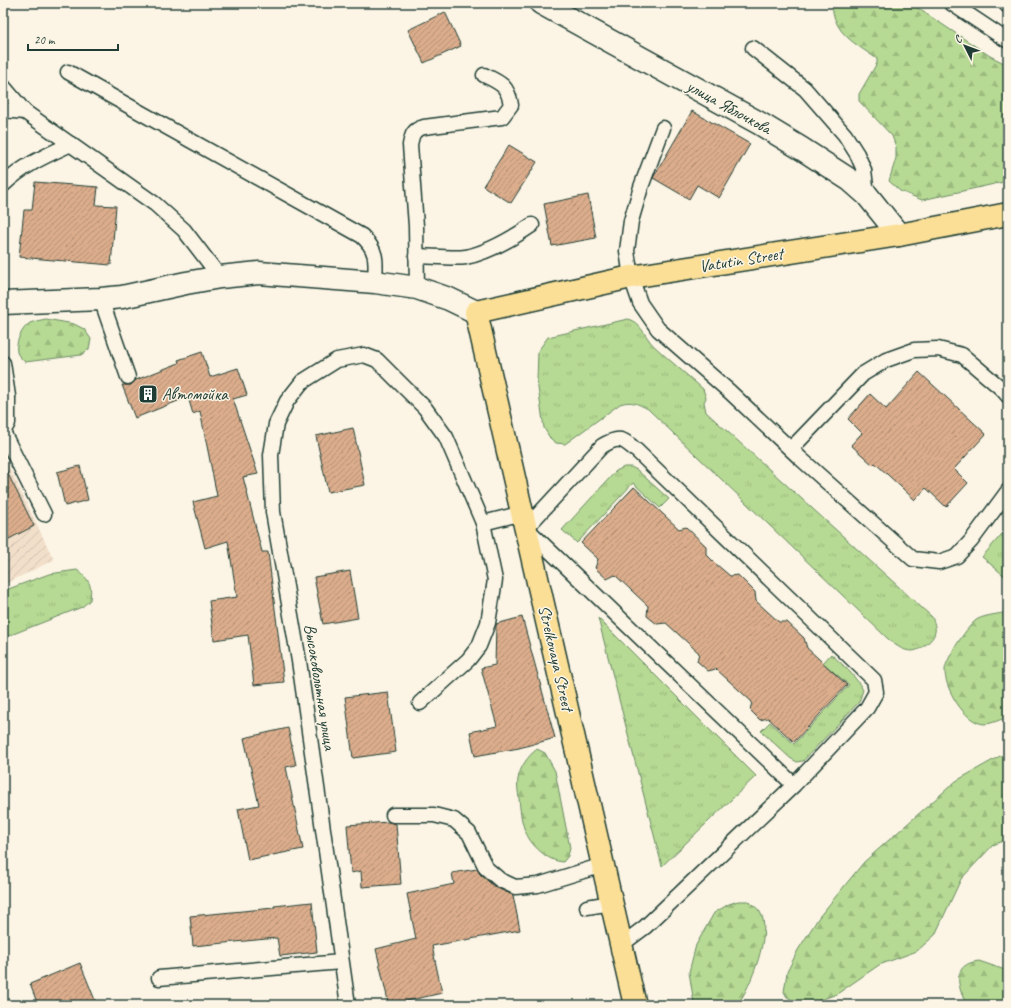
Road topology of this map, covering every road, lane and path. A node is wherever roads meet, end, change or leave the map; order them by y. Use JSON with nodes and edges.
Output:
{"nodes":[{"id":1,"x":541,"y":3,"type":"edge"},
{"id":2,"x":951,"y":3,"type":"edge"},
{"id":3,"x":1005,"y":3,"type":"edge"},
{"id":4,"x":1008,"y":6,"type":"edge"},
{"id":5,"x":1008,"y":42,"type":"edge"},
{"id":6,"x":754,"y":48,"type":"dead end"},
{"id":7,"x":68,"y":72,"type":"dead end"},
{"id":8,"x":484,"y":75,"type":"dead end"},
{"id":9,"x":3,"y":86,"type":"edge"},
{"id":10,"x":3,"y":110,"type":"edge"},
{"id":11,"x":25,"y":112,"type":"junction"},
{"id":12,"x":663,"y":128,"type":"dead end"},
{"id":13,"x":71,"y":144,"type":"junction"},
{"id":14,"x":3,"y":185,"type":"edge"},
{"id":15,"x":867,"y":195,"type":"junction"},
{"id":16,"x":1008,"y":214,"type":"edge"},
{"id":17,"x":532,"y":225,"type":"dead end"},
{"id":18,"x":899,"y":235,"type":"junction"},
{"id":19,"x":416,"y":256,"type":"junction"},
{"id":20,"x":220,"y":277,"type":"junction"},
{"id":21,"x":631,"y":277,"type":"junction"},
{"id":22,"x":375,"y":282,"type":"junction"},
{"id":23,"x":417,"y":288,"type":"junction"},
{"id":24,"x":101,"y":300,"type":"junction"},
{"id":25,"x":3,"y":303,"type":"edge"},
{"id":26,"x":476,"y":312,"type":"junction"},
{"id":27,"x":3,"y":363,"type":"edge"},
{"id":28,"x":128,"y":377,"type":"dead end"},
{"id":29,"x":1008,"y":396,"type":"edge"},
{"id":30,"x":5,"y":401,"type":"edge"},
{"id":31,"x":3,"y":432,"type":"edge"},
{"id":32,"x":791,"y":449,"type":"junction"},
{"id":33,"x":1008,"y":490,"type":"edge"},
{"id":34,"x":44,"y":514,"type":"dead end"},
{"id":35,"x":524,"y":520,"type":"junction"},
{"id":36,"x":483,"y":523,"type":"junction"},
{"id":37,"x":420,"y":703,"type":"dead end"},
{"id":38,"x":794,"y":785,"type":"junction"},
{"id":39,"x":393,"y":814,"type":"dead end"},
{"id":40,"x":603,"y":865,"type":"junction"},
{"id":41,"x":611,"y":903,"type":"junction"},
{"id":42,"x":587,"y":907,"type":"dead end"},
{"id":43,"x":621,"y":946,"type":"junction"},
{"id":44,"x":341,"y":962,"type":"junction"},
{"id":45,"x":159,"y":978,"type":"dead end"},
{"id":46,"x":348,"y":1005,"type":"edge"},
{"id":47,"x":635,"y":1005,"type":"edge"}],
"edges":[{"from":1,"to":15,"type":"street","name":"улица Яблочкова"},
{"from":2,"to":5,"type":"lane"},
{"from":3,"to":4,"type":"lane"},
{"from":6,"to":15,"type":"lane"},
{"from":7,"to":22,"type":"lane"},
{"from":8,"to":19,"type":"lane"},
{"from":9,"to":11,"type":"lane"},
{"from":10,"to":11,"type":"lane"},
{"from":11,"to":13,"type":"lane"},
{"from":12,"to":21,"type":"lane"},
{"from":13,"to":14,"type":"lane"},
{"from":13,"to":20,"type":"lane"},
{"from":15,"to":18,"type":"street","name":"улица Яблочкова"},
{"from":16,"to":18,"type":"main road","name":"Vatutin Street"},
{"from":17,"to":19,"type":"lane"},
{"from":18,"to":21,"type":"main road","name":"Vatutin Street"},
{"from":19,"to":23,"type":"lane"},
{"from":20,"to":22,"type":"street"},
{"from":20,"to":24,"type":"street"},
{"from":21,"to":26,"type":"main road","name":"Vatutin Street"},
{"from":21,"to":32,"type":"lane"},
{"from":22,"to":23,"type":"street"},
{"from":23,"to":26,"type":"street"},
{"from":24,"to":25,"type":"street"},
{"from":24,"to":28,"type":"lane"},
{"from":26,"to":35,"type":"main road","name":"Strelkovaya Street"},
{"from":27,"to":30,"type":"lane"},
{"from":29,"to":32,"type":"lane"},
{"from":30,"to":31,"type":"lane"},
{"from":31,"to":34,"type":"lane"},
{"from":32,"to":33,"type":"lane"},
{"from":35,"to":36,"type":"lane"},
{"from":35,"to":38,"type":"lane"},
{"from":35,"to":38,"type":"lane"},
{"from":35,"to":40,"type":"main road","name":"Strelkovaya Street"},
{"from":36,"to":37,"type":"lane","name":"Высоковольтная улица"},
{"from":36,"to":44,"type":"lane","name":"Высоковольтная улица"},
{"from":38,"to":43,"type":"lane"},
{"from":39,"to":40,"type":"lane"},
{"from":40,"to":41,"type":"main road","name":"Strelkovaya Street"},
{"from":41,"to":42,"type":"lane"},
{"from":41,"to":43,"type":"main road","name":"Strelkovaya Street"},
{"from":43,"to":47,"type":"main road","name":"Strelkovaya Street"},
{"from":44,"to":45,"type":"lane"},
{"from":44,"to":46,"type":"lane","name":"Высоковольтная улица"}]}
